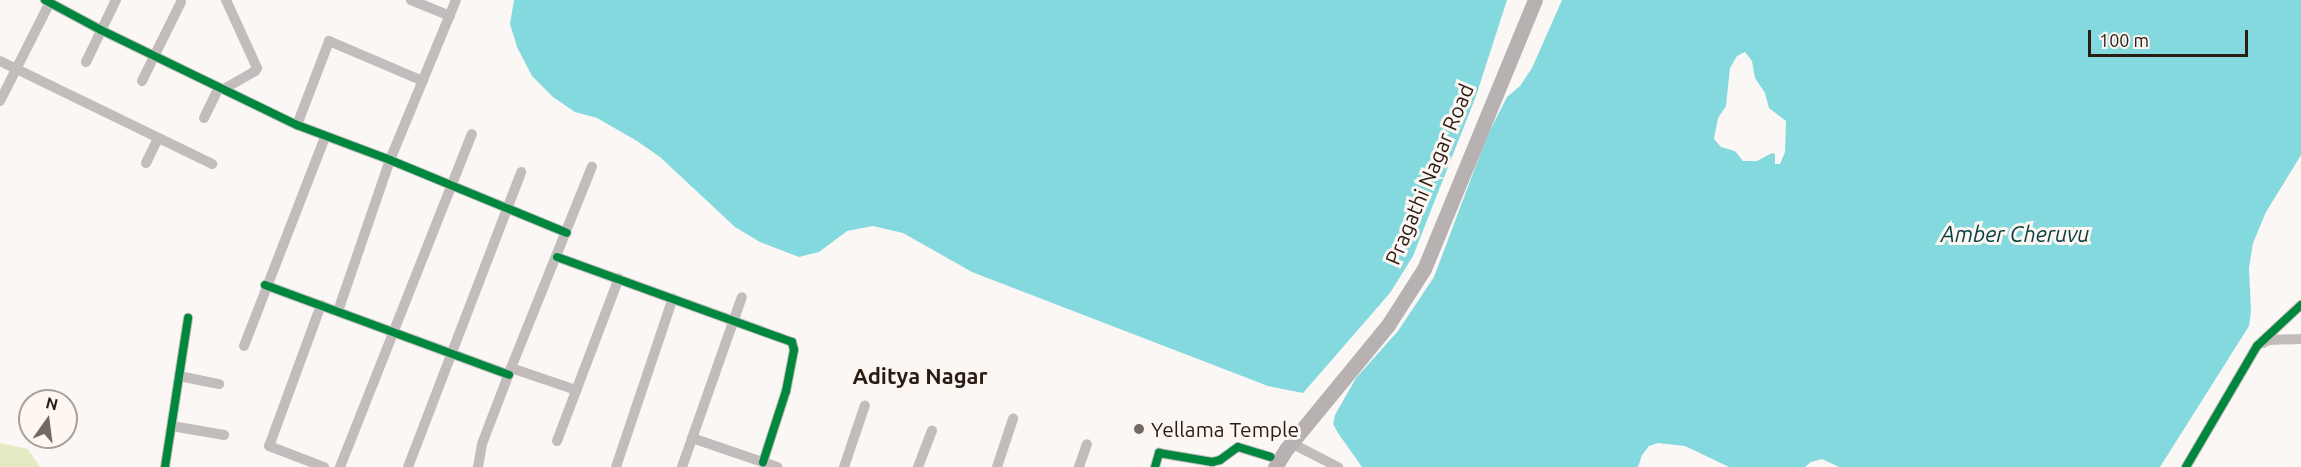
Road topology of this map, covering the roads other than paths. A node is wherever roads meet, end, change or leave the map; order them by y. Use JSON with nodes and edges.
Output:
{"nodes":[{"id":1,"x":116,"y":0,"type":"edge"},
{"id":2,"x":226,"y":0,"type":"edge"},
{"id":3,"x":411,"y":0,"type":"edge"},
{"id":4,"x":456,"y":0,"type":"edge"},
{"id":5,"x":1524,"y":0,"type":"edge"},
{"id":6,"x":1535,"y":0,"type":"edge"},
{"id":7,"x":48,"y":1,"type":"edge"},
{"id":8,"x":181,"y":2,"type":"dead end"},
{"id":9,"x":450,"y":16,"type":"junction"},
{"id":10,"x":101,"y":30,"type":"junction"},
{"id":11,"x":154,"y":55,"type":"junction"},
{"id":12,"x":0,"y":61,"type":"edge"},
{"id":13,"x":86,"y":62,"type":"dead end"},
{"id":14,"x":17,"y":70,"type":"junction"},
{"id":15,"x":142,"y":81,"type":"dead end"},
{"id":16,"x":423,"y":81,"type":"junction"},
{"id":17,"x":221,"y":88,"type":"junction"},
{"id":18,"x":0,"y":101,"type":"edge"},
{"id":19,"x":204,"y":118,"type":"dead end"},
{"id":20,"x":297,"y":125,"type":"junction"},
{"id":21,"x":472,"y":134,"type":"dead end"},
{"id":22,"x":325,"y":137,"type":"junction"},
{"id":23,"x":158,"y":138,"type":"junction"},
{"id":24,"x":390,"y":160,"type":"junction"},
{"id":25,"x":146,"y":163,"type":"dead end"},
{"id":26,"x":212,"y":164,"type":"dead end"},
{"id":27,"x":592,"y":167,"type":"dead end"},
{"id":28,"x":521,"y":171,"type":"dead end"},
{"id":29,"x":451,"y":186,"type":"junction"},
{"id":30,"x":506,"y":209,"type":"junction"},
{"id":31,"x":567,"y":233,"type":"junction"},
{"id":32,"x":557,"y":256,"type":"junction"},
{"id":33,"x":619,"y":278,"type":"junction"},
{"id":34,"x":266,"y":285,"type":"junction"},
{"id":35,"x":742,"y":297,"type":"dead end"},
{"id":36,"x":674,"y":298,"type":"junction"},
{"id":37,"x":321,"y":305,"type":"junction"},
{"id":38,"x":2301,"y":305,"type":"edge"},
{"id":39,"x":338,"y":311,"type":"junction"},
{"id":40,"x":188,"y":318,"type":"dead end"},
{"id":41,"x":733,"y":320,"type":"junction"},
{"id":42,"x":395,"y":332,"type":"junction"},
{"id":43,"x":2301,"y":339,"type":"edge"},
{"id":44,"x":243,"y":345,"type":"dead end"},
{"id":45,"x":2257,"y":346,"type":"junction"},
{"id":46,"x":451,"y":355,"type":"junction"},
{"id":47,"x":510,"y":371,"type":"junction"},
{"id":48,"x":179,"y":376,"type":"junction"},
{"id":49,"x":219,"y":384,"type":"dead end"},
{"id":50,"x":576,"y":390,"type":"junction"},
{"id":51,"x":865,"y":405,"type":"dead end"},
{"id":52,"x":1013,"y":419,"type":"dead end"},
{"id":53,"x":172,"y":426,"type":"junction"},
{"id":54,"x":932,"y":431,"type":"dead end"},
{"id":55,"x":224,"y":435,"type":"dead end"},
{"id":56,"x":692,"y":438,"type":"junction"},
{"id":57,"x":557,"y":441,"type":"dead end"},
{"id":58,"x":1291,"y":443,"type":"junction"},
{"id":59,"x":1087,"y":444,"type":"dead end"},
{"id":60,"x":763,"y":462,"type":"junction"},
{"id":61,"x":1270,"y":464,"type":"edge"},
{"id":62,"x":165,"y":467,"type":"edge"},
{"id":63,"x":324,"y":467,"type":"edge"},
{"id":64,"x":340,"y":467,"type":"edge"},
{"id":65,"x":408,"y":467,"type":"edge"},
{"id":66,"x":478,"y":467,"type":"edge"},
{"id":67,"x":616,"y":467,"type":"edge"},
{"id":68,"x":682,"y":467,"type":"edge"},
{"id":69,"x":777,"y":467,"type":"edge"},
{"id":70,"x":844,"y":467,"type":"edge"},
{"id":71,"x":918,"y":467,"type":"edge"},
{"id":72,"x":997,"y":467,"type":"edge"},
{"id":73,"x":1079,"y":467,"type":"edge"},
{"id":74,"x":1155,"y":467,"type":"edge"},
{"id":75,"x":1338,"y":467,"type":"edge"},
{"id":76,"x":2186,"y":467,"type":"edge"}],
"edges":[{"from":1,"to":10,"type":"street"},
{"from":2,"to":17,"type":"street"},
{"from":3,"to":9,"type":"street"},
{"from":4,"to":9,"type":"street"},
{"from":5,"to":61,"type":"main road","name":"Pragathi Nagar Road"},
{"from":6,"to":58,"type":"main road"},
{"from":7,"to":10,"type":"street"},
{"from":7,"to":14,"type":"street"},
{"from":8,"to":11,"type":"street"},
{"from":9,"to":16,"type":"street"},
{"from":10,"to":11,"type":"street"},
{"from":10,"to":13,"type":"street"},
{"from":11,"to":15,"type":"street"},
{"from":11,"to":17,"type":"street"},
{"from":12,"to":14,"type":"street"},
{"from":14,"to":18,"type":"street"},
{"from":14,"to":23,"type":"street"},
{"from":16,"to":20,"type":"street"},
{"from":16,"to":24,"type":"street"},
{"from":17,"to":19,"type":"street"},
{"from":17,"to":20,"type":"street"},
{"from":20,"to":22,"type":"street"},
{"from":21,"to":29,"type":"street"},
{"from":22,"to":24,"type":"street"},
{"from":22,"to":34,"type":"street"},
{"from":23,"to":25,"type":"street"},
{"from":23,"to":26,"type":"street"},
{"from":24,"to":29,"type":"street"},
{"from":24,"to":39,"type":"street"},
{"from":27,"to":31,"type":"street"},
{"from":28,"to":30,"type":"street"},
{"from":29,"to":30,"type":"street"},
{"from":29,"to":42,"type":"street"},
{"from":30,"to":31,"type":"street"},
{"from":30,"to":46,"type":"street"},
{"from":31,"to":32,"type":"street"},
{"from":32,"to":33,"type":"street"},
{"from":32,"to":47,"type":"street"},
{"from":33,"to":36,"type":"street"},
{"from":33,"to":50,"type":"street"},
{"from":34,"to":37,"type":"street"},
{"from":34,"to":44,"type":"street"},
{"from":35,"to":41,"type":"street"},
{"from":36,"to":41,"type":"street"},
{"from":36,"to":67,"type":"street"},
{"from":37,"to":39,"type":"street"},
{"from":37,"to":63,"type":"street"},
{"from":38,"to":45,"type":"street"},
{"from":39,"to":42,"type":"street"},
{"from":40,"to":48,"type":"street"},
{"from":41,"to":56,"type":"street"},
{"from":41,"to":60,"type":"street"},
{"from":42,"to":46,"type":"street"},
{"from":42,"to":64,"type":"street"},
{"from":43,"to":45,"type":"street"},
{"from":45,"to":76,"type":"street"},
{"from":46,"to":47,"type":"street"},
{"from":46,"to":65,"type":"street"},
{"from":47,"to":50,"type":"street"},
{"from":47,"to":66,"type":"street"},
{"from":48,"to":49,"type":"street"},
{"from":48,"to":53,"type":"street"},
{"from":50,"to":57,"type":"street"},
{"from":51,"to":70,"type":"street"},
{"from":52,"to":72,"type":"street"},
{"from":53,"to":55,"type":"street"},
{"from":53,"to":62,"type":"street"},
{"from":54,"to":71,"type":"street"},
{"from":56,"to":60,"type":"street"},
{"from":56,"to":68,"type":"street"},
{"from":58,"to":61,"type":"main road"},
{"from":58,"to":75,"type":"street"},
{"from":59,"to":73,"type":"street"},
{"from":60,"to":69,"type":"street"},
{"from":61,"to":74,"type":"street"}]}
